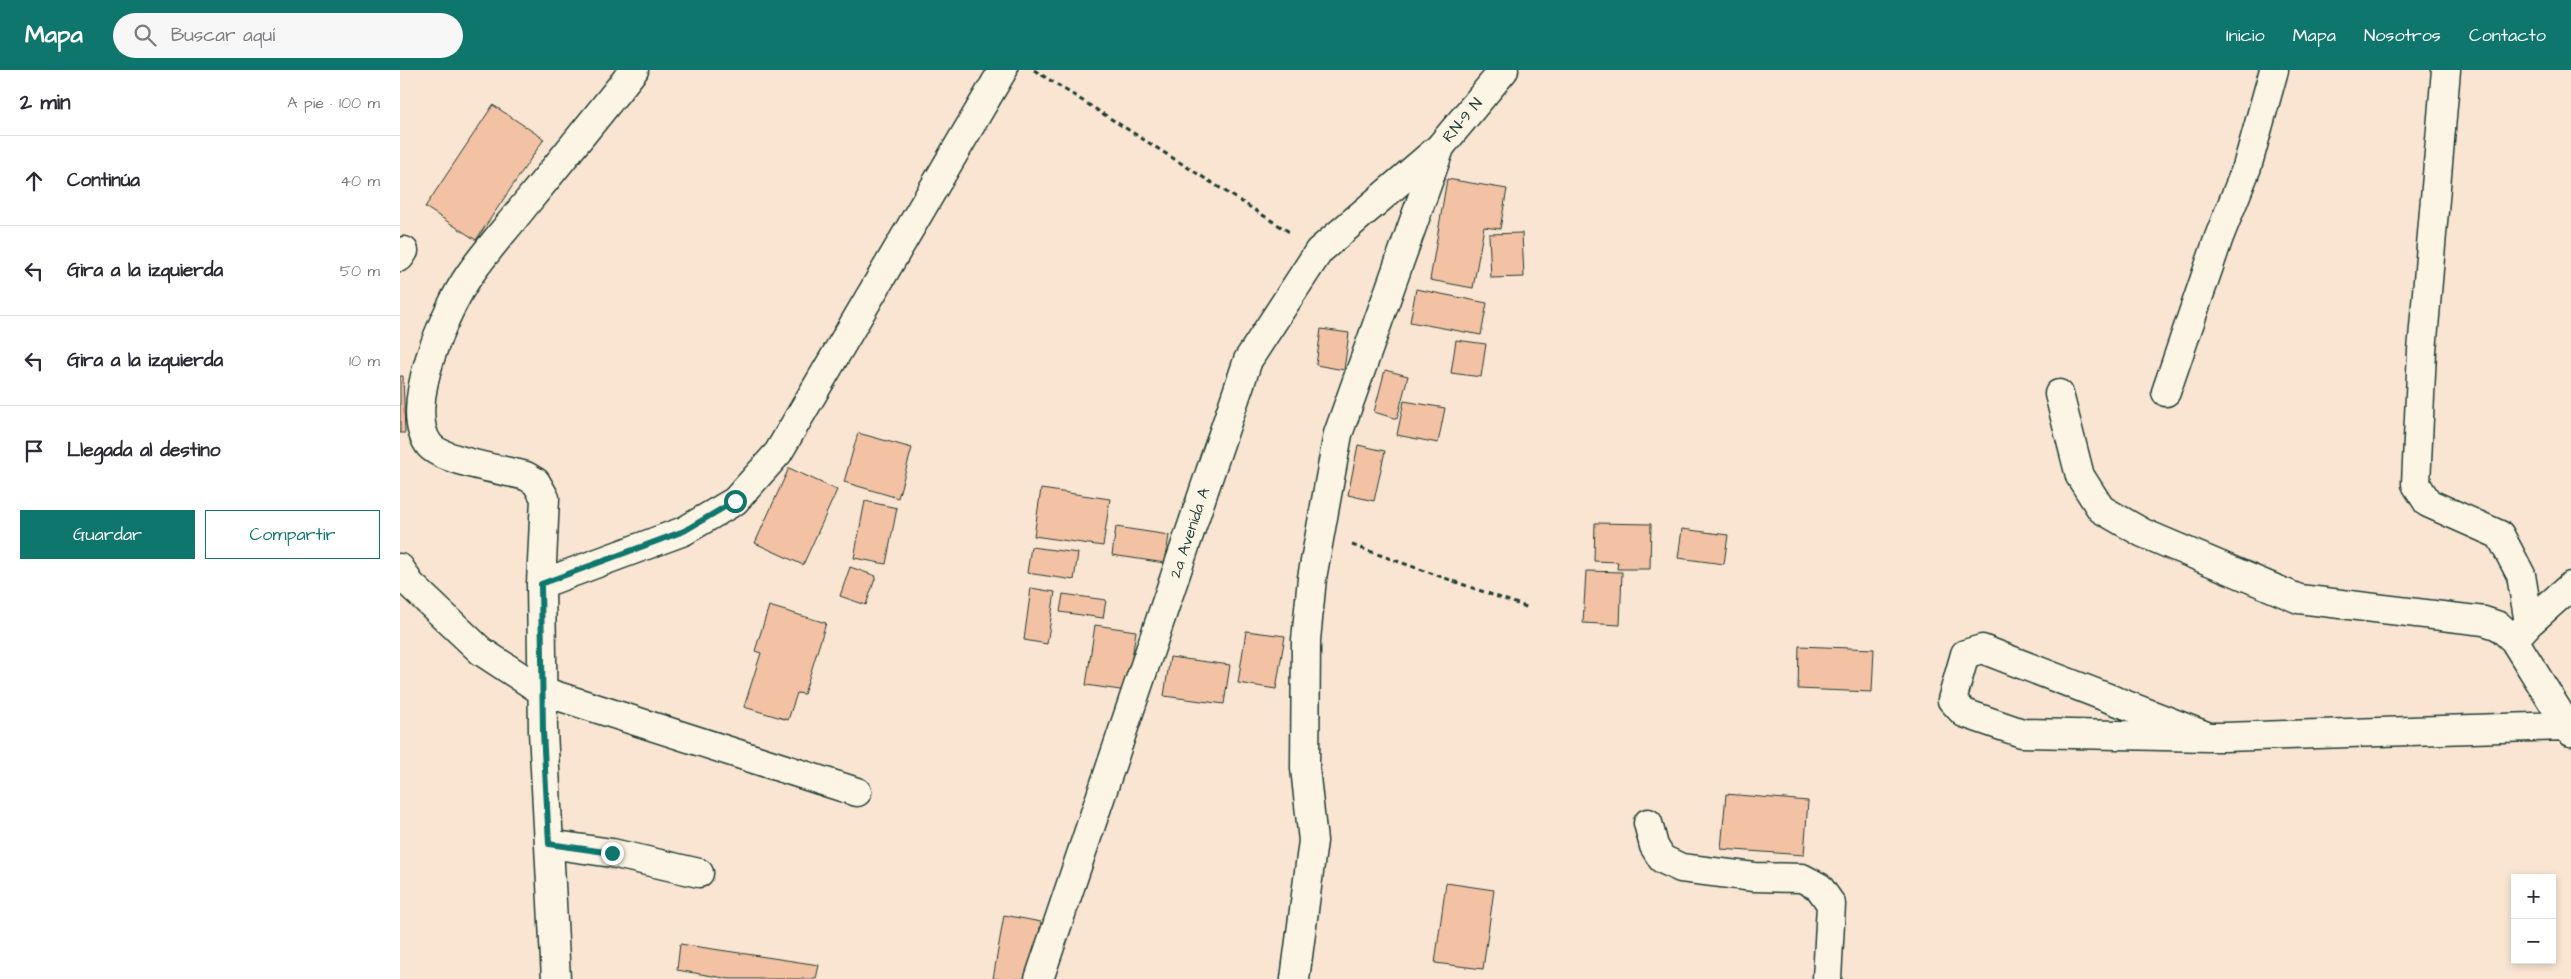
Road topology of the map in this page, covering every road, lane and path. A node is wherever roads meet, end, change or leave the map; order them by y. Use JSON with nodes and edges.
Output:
{"nodes":[{"id":1,"x":634,"y":70,"type":"edge"},
{"id":2,"x":1003,"y":70,"type":"edge"},
{"id":3,"x":1034,"y":70,"type":"edge"},
{"id":4,"x":1504,"y":70,"type":"edge"},
{"id":5,"x":2274,"y":70,"type":"edge"},
{"id":6,"x":2446,"y":70,"type":"edge"},
{"id":7,"x":1440,"y":147,"type":"junction"},
{"id":8,"x":1319,"y":250,"type":"junction"},
{"id":9,"x":2166,"y":392,"type":"dead end"},
{"id":10,"x":2060,"y":394,"type":"dead end"},
{"id":11,"x":1348,"y":551,"type":"dead end"},
{"id":12,"x":400,"y":568,"type":"edge"},
{"id":13,"x":541,"y":584,"type":"junction"},
{"id":14,"x":2571,"y":586,"type":"edge"},
{"id":15,"x":1529,"y":608,"type":"dead end"},
{"id":16,"x":2521,"y":631,"type":"junction"},
{"id":17,"x":542,"y":691,"type":"junction"},
{"id":18,"x":2569,"y":729,"type":"edge"},
{"id":19,"x":2209,"y":737,"type":"junction"},
{"id":20,"x":857,"y":792,"type":"dead end"},
{"id":21,"x":1648,"y":823,"type":"dead end"},
{"id":22,"x":549,"y":844,"type":"junction"},
{"id":23,"x":699,"y":873,"type":"dead end"},
{"id":24,"x":556,"y":979,"type":"edge"},
{"id":25,"x":1039,"y":979,"type":"edge"},
{"id":26,"x":1295,"y":979,"type":"edge"},
{"id":27,"x":1827,"y":979,"type":"edge"}],
"edges":[{"from":1,"to":13,"type":"street"},
{"from":2,"to":13,"type":"street"},
{"from":3,"to":8,"type":"path"},
{"from":4,"to":7,"type":"street","name":"RN-9 N"},
{"from":5,"to":9,"type":"street"},
{"from":6,"to":16,"type":"street"},
{"from":7,"to":8,"type":"street","name":"2a Avenida A"},
{"from":7,"to":26,"type":"street"},
{"from":8,"to":25,"type":"street","name":"2a Avenida A"},
{"from":10,"to":16,"type":"street"},
{"from":11,"to":15,"type":"path"},
{"from":12,"to":17,"type":"street"},
{"from":13,"to":17,"type":"street"},
{"from":14,"to":16,"type":"street"},
{"from":16,"to":18,"type":"street"},
{"from":17,"to":20,"type":"street"},
{"from":17,"to":22,"type":"street"},
{"from":18,"to":19,"type":"street"},
{"from":19,"to":19,"type":"street"},
{"from":21,"to":27,"type":"street"},
{"from":22,"to":23,"type":"street"},
{"from":22,"to":24,"type":"street"}]}
